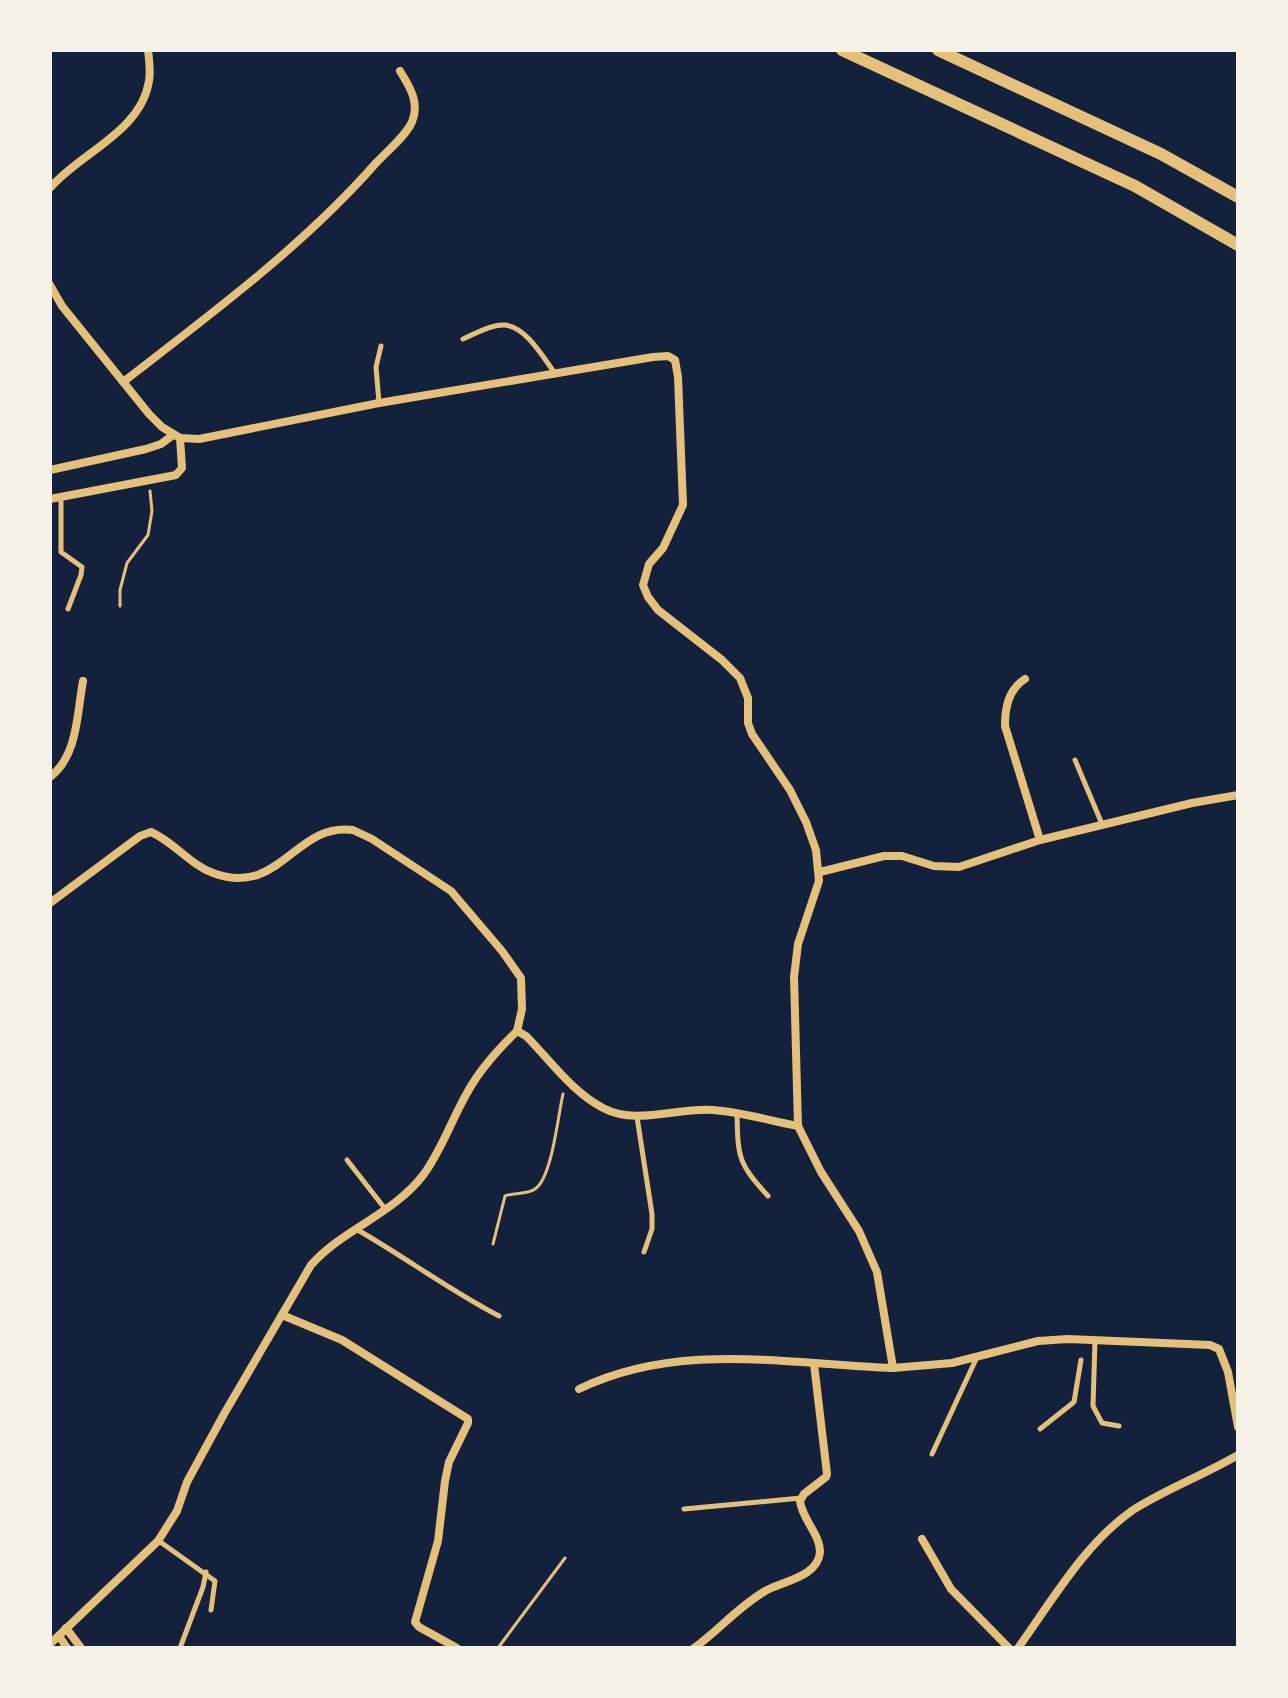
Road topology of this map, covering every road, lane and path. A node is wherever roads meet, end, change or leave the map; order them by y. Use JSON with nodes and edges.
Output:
{"nodes":[{"id":1,"x":148,"y":50,"type":"edge"},
{"id":2,"x":938,"y":50,"type":"edge"},
{"id":3,"x":847,"y":52,"type":"edge"},
{"id":4,"x":400,"y":71,"type":"dead end"},
{"id":5,"x":50,"y":188,"type":"edge"},
{"id":6,"x":1238,"y":197,"type":"edge"},
{"id":7,"x":1238,"y":245,"type":"edge"},
{"id":8,"x":50,"y":285,"type":"edge"},
{"id":9,"x":463,"y":339,"type":"dead end"},
{"id":10,"x":381,"y":346,"type":"dead end"},
{"id":11,"x":555,"y":373,"type":"junction"},
{"id":12,"x":123,"y":382,"type":"junction"},
{"id":13,"x":379,"y":403,"type":"junction"},
{"id":14,"x":176,"y":436,"type":"junction"},
{"id":15,"x":50,"y":470,"type":"edge"},
{"id":16,"x":149,"y":482,"type":"junction"},
{"id":17,"x":61,"y":497,"type":"junction"},
{"id":18,"x":50,"y":499,"type":"edge"},
{"id":19,"x":120,"y":606,"type":"dead end"},
{"id":20,"x":68,"y":609,"type":"dead end"},
{"id":21,"x":1025,"y":679,"type":"dead end"},
{"id":22,"x":83,"y":681,"type":"dead end"},
{"id":23,"x":1075,"y":760,"type":"dead end"},
{"id":24,"x":50,"y":777,"type":"edge"},
{"id":25,"x":1238,"y":795,"type":"edge"},
{"id":26,"x":1103,"y":825,"type":"junction"},
{"id":27,"x":1040,"y":840,"type":"junction"},
{"id":28,"x":820,"y":872,"type":"junction"},
{"id":29,"x":50,"y":903,"type":"edge"},
{"id":30,"x":517,"y":1031,"type":"junction"},
{"id":31,"x":566,"y":1078,"type":"junction"},
{"id":32,"x":737,"y":1113,"type":"junction"},
{"id":33,"x":637,"y":1116,"type":"junction"},
{"id":34,"x":798,"y":1126,"type":"junction"},
{"id":35,"x":347,"y":1160,"type":"dead end"},
{"id":36,"x":768,"y":1196,"type":"dead end"},
{"id":37,"x":387,"y":1211,"type":"junction"},
{"id":38,"x":356,"y":1229,"type":"junction"},
{"id":39,"x":493,"y":1244,"type":"dead end"},
{"id":40,"x":644,"y":1252,"type":"dead end"},
{"id":41,"x":282,"y":1315,"type":"junction"},
{"id":42,"x":499,"y":1316,"type":"dead end"},
{"id":43,"x":1095,"y":1340,"type":"junction"},
{"id":44,"x":978,"y":1356,"type":"junction"},
{"id":45,"x":1081,"y":1360,"type":"dead end"},
{"id":46,"x":814,"y":1364,"type":"junction"},
{"id":47,"x":893,"y":1368,"type":"junction"},
{"id":48,"x":579,"y":1389,"type":"dead end"},
{"id":49,"x":1119,"y":1426,"type":"dead end"},
{"id":50,"x":1238,"y":1427,"type":"edge"},
{"id":51,"x":1040,"y":1429,"type":"dead end"},
{"id":52,"x":932,"y":1454,"type":"dead end"},
{"id":53,"x":1238,"y":1455,"type":"edge"},
{"id":54,"x":801,"y":1498,"type":"junction"},
{"id":55,"x":684,"y":1509,"type":"dead end"},
{"id":56,"x":922,"y":1539,"type":"dead end"},
{"id":57,"x":158,"y":1541,"type":"junction"},
{"id":58,"x":565,"y":1558,"type":"dead end"},
{"id":59,"x":206,"y":1572,"type":"junction"},
{"id":60,"x":211,"y":1610,"type":"dead end"},
{"id":61,"x":66,"y":1628,"type":"junction"},
{"id":62,"x":59,"y":1636,"type":"junction"},
{"id":63,"x":50,"y":1644,"type":"edge"},
{"id":64,"x":67,"y":1648,"type":"edge"},
{"id":65,"x":81,"y":1648,"type":"edge"},
{"id":66,"x":180,"y":1648,"type":"edge"},
{"id":67,"x":457,"y":1648,"type":"edge"},
{"id":68,"x":498,"y":1648,"type":"edge"},
{"id":69,"x":694,"y":1648,"type":"edge"},
{"id":70,"x":1009,"y":1648,"type":"edge"},
{"id":71,"x":1018,"y":1648,"type":"edge"}],
"edges":[{"from":1,"to":5,"type":"street"},
{"from":2,"to":6,"type":"main road"},
{"from":3,"to":7,"type":"main road"},
{"from":4,"to":12,"type":"street"},
{"from":8,"to":12,"type":"street"},
{"from":9,"to":11,"type":"lane"},
{"from":10,"to":13,"type":"lane"},
{"from":11,"to":13,"type":"street"},
{"from":11,"to":28,"type":"street"},
{"from":12,"to":14,"type":"street"},
{"from":13,"to":14,"type":"street"},
{"from":14,"to":15,"type":"street"},
{"from":14,"to":16,"type":"street"},
{"from":16,"to":17,"type":"street"},
{"from":16,"to":19,"type":"path"},
{"from":17,"to":18,"type":"street"},
{"from":17,"to":20,"type":"lane"},
{"from":21,"to":27,"type":"street"},
{"from":22,"to":24,"type":"street"},
{"from":23,"to":26,"type":"lane"},
{"from":25,"to":26,"type":"street"},
{"from":26,"to":27,"type":"street"},
{"from":27,"to":28,"type":"street"},
{"from":28,"to":34,"type":"street"},
{"from":29,"to":30,"type":"street"},
{"from":30,"to":31,"type":"street"},
{"from":30,"to":37,"type":"street"},
{"from":31,"to":33,"type":"street"},
{"from":31,"to":39,"type":"path"},
{"from":32,"to":33,"type":"street"},
{"from":32,"to":34,"type":"street"},
{"from":32,"to":36,"type":"lane"},
{"from":33,"to":40,"type":"lane"},
{"from":34,"to":47,"type":"street"},
{"from":35,"to":37,"type":"lane"},
{"from":37,"to":38,"type":"street"},
{"from":38,"to":41,"type":"street"},
{"from":38,"to":42,"type":"lane"},
{"from":41,"to":57,"type":"street"},
{"from":41,"to":67,"type":"street"},
{"from":43,"to":44,"type":"street"},
{"from":43,"to":49,"type":"lane"},
{"from":43,"to":50,"type":"street"},
{"from":44,"to":47,"type":"street"},
{"from":44,"to":52,"type":"lane"},
{"from":45,"to":51,"type":"lane"},
{"from":46,"to":47,"type":"street"},
{"from":46,"to":48,"type":"street"},
{"from":46,"to":54,"type":"street"},
{"from":53,"to":71,"type":"street"},
{"from":54,"to":55,"type":"lane"},
{"from":54,"to":69,"type":"street"},
{"from":56,"to":70,"type":"street"},
{"from":57,"to":59,"type":"lane"},
{"from":57,"to":61,"type":"street"},
{"from":58,"to":68,"type":"path"},
{"from":59,"to":60,"type":"lane"},
{"from":59,"to":66,"type":"lane"},
{"from":61,"to":62,"type":"street"},
{"from":61,"to":65,"type":"street"},
{"from":62,"to":63,"type":"street"},
{"from":62,"to":64,"type":"street"}]}
